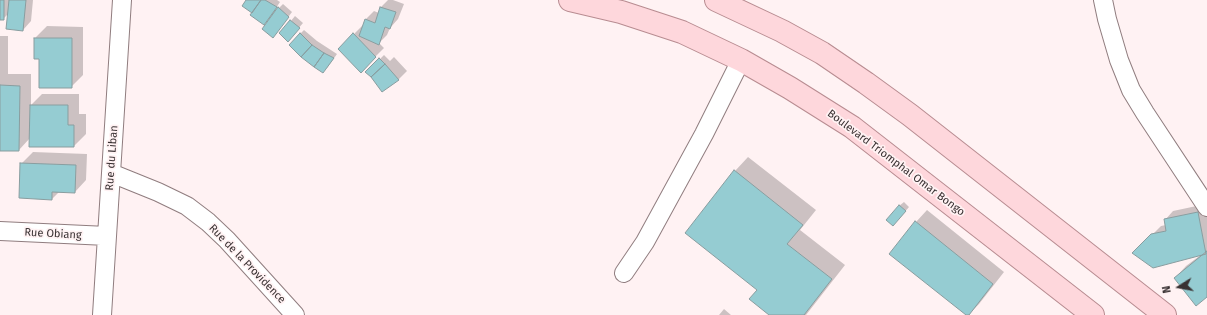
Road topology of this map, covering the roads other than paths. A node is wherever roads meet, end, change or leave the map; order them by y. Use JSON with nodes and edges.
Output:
{"nodes":[{"id":1,"x":122,"y":0,"type":"edge"},
{"id":2,"x":570,"y":0,"type":"edge"},
{"id":3,"x":716,"y":0,"type":"edge"},
{"id":4,"x":1103,"y":0,"type":"edge"},
{"id":5,"x":741,"y":60,"type":"junction"},
{"id":6,"x":111,"y":173,"type":"junction"},
{"id":7,"x":1207,"y":207,"type":"edge"},
{"id":8,"x":0,"y":231,"type":"edge"},
{"id":9,"x":107,"y":236,"type":"junction"},
{"id":10,"x":624,"y":273,"type":"dead end"},
{"id":11,"x":102,"y":315,"type":"edge"},
{"id":12,"x":295,"y":315,"type":"edge"},
{"id":13,"x":1093,"y":315,"type":"edge"},
{"id":14,"x":1165,"y":315,"type":"edge"}],
"edges":[{"from":1,"to":6,"type":"street","name":"Rue du Liban"},
{"from":2,"to":5,"type":"main road","name":"Boulevard Triomphal Omar Bongo"},
{"from":3,"to":14,"type":"main road"},
{"from":4,"to":7,"type":"street"},
{"from":5,"to":10,"type":"street"},
{"from":5,"to":13,"type":"main road","name":"Boulevard Triomphal Omar Bongo"},
{"from":6,"to":9,"type":"street","name":"Rue du Liban"},
{"from":6,"to":12,"type":"street","name":"Rue de la Providence"},
{"from":8,"to":9,"type":"street","name":"Rue Obiang"},
{"from":9,"to":11,"type":"street","name":"Rue du Liban"}]}
